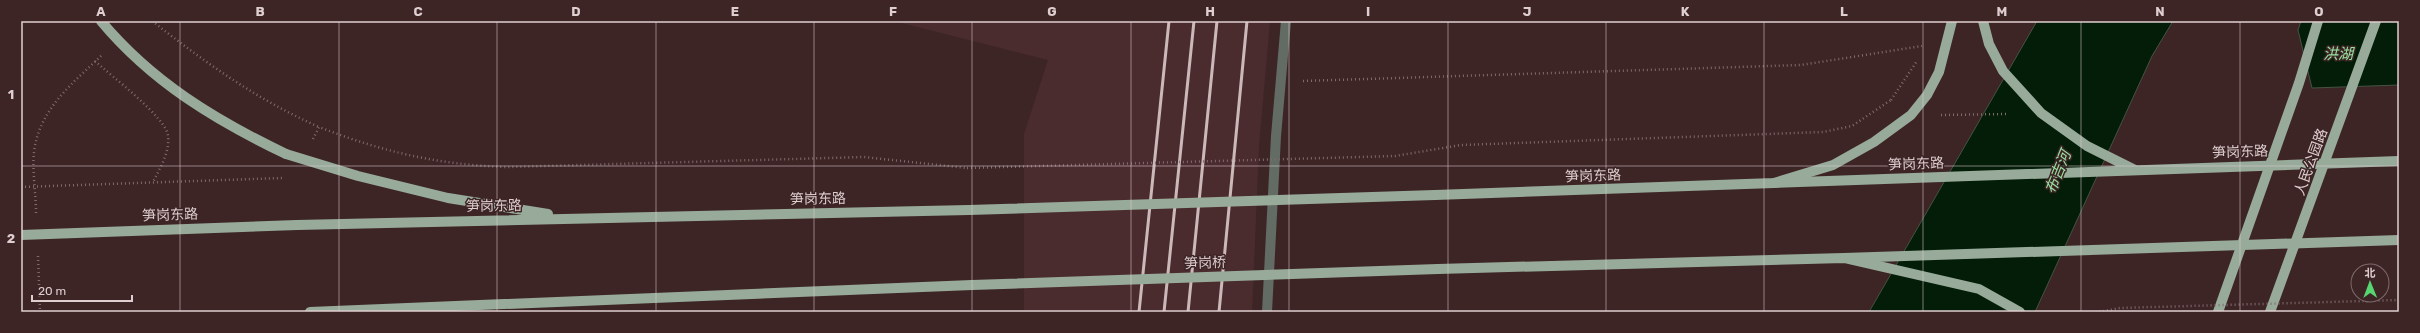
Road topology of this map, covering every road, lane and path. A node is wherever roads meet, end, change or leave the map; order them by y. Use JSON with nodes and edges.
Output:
{"nodes":[{"id":1,"x":100,"y":21,"type":"edge"},
{"id":2,"x":152,"y":21,"type":"edge"},
{"id":3,"x":1286,"y":21,"type":"edge"},
{"id":4,"x":1952,"y":21,"type":"edge"},
{"id":5,"x":1983,"y":21,"type":"edge"},
{"id":6,"x":2318,"y":21,"type":"edge"},
{"id":7,"x":2376,"y":21,"type":"edge"},
{"id":8,"x":2383,"y":21,"type":"edge"},
{"id":9,"x":2372,"y":36,"type":"junction"},
{"id":10,"x":1925,"y":39,"type":"dead end"},
{"id":11,"x":1923,"y":46,"type":"junction"},
{"id":12,"x":106,"y":51,"type":"dead end"},
{"id":13,"x":1920,"y":52,"type":"dead end"},
{"id":14,"x":1918,"y":59,"type":"dead end"},
{"id":15,"x":95,"y":61,"type":"junction"},
{"id":16,"x":1281,"y":82,"type":"junction"},
{"id":17,"x":2009,"y":114,"type":"dead end"},
{"id":18,"x":1935,"y":115,"type":"dead end"},
{"id":19,"x":319,"y":127,"type":"junction"},
{"id":20,"x":311,"y":141,"type":"dead end"},
{"id":21,"x":2399,"y":161,"type":"edge"},
{"id":22,"x":2134,"y":170,"type":"junction"},
{"id":23,"x":288,"y":178,"type":"dead end"},
{"id":24,"x":153,"y":182,"type":"junction"},
{"id":25,"x":1774,"y":183,"type":"junction"},
{"id":26,"x":21,"y":187,"type":"edge"},
{"id":27,"x":36,"y":216,"type":"dead end"},
{"id":28,"x":572,"y":218,"type":"junction"},
{"id":29,"x":21,"y":235,"type":"edge"},
{"id":30,"x":2399,"y":240,"type":"edge"},
{"id":31,"x":38,"y":248,"type":"dead end"},
{"id":32,"x":1844,"y":258,"type":"junction"},
{"id":33,"x":2399,"y":300,"type":"edge"},
{"id":34,"x":40,"y":312,"type":"edge"},
{"id":35,"x":310,"y":312,"type":"edge"},
{"id":36,"x":1268,"y":312,"type":"edge"},
{"id":37,"x":2020,"y":312,"type":"edge"},
{"id":38,"x":2099,"y":312,"type":"edge"},
{"id":39,"x":2218,"y":312,"type":"edge"},
{"id":40,"x":2270,"y":312,"type":"edge"}],
"edges":[{"from":1,"to":28,"type":"main road","bridge":true},
{"from":2,"to":19,"type":"path"},
{"from":3,"to":16,"type":"street"},
{"from":4,"to":25,"type":"main road","bridge":true},
{"from":5,"to":22,"type":"main road"},
{"from":6,"to":39,"type":"main road"},
{"from":7,"to":9,"type":"main road","name":"人民公园路"},
{"from":8,"to":9,"type":"main road"},
{"from":9,"to":40,"type":"main road","name":"人民公园路"},
{"from":10,"to":11,"type":"path"},
{"from":11,"to":13,"type":"path"},
{"from":11,"to":16,"type":"path"},
{"from":12,"to":15,"type":"path"},
{"from":14,"to":19,"type":"path","bridge":true},
{"from":15,"to":24,"type":"path"},
{"from":15,"to":27,"type":"path"},
{"from":16,"to":36,"type":"street"},
{"from":17,"to":18,"type":"path"},
{"from":19,"to":20,"type":"path"},
{"from":21,"to":22,"type":"main road","name":"笋岗东路","bridge":true},
{"from":22,"to":25,"type":"main road","name":"笋岗东路","bridge":true},
{"from":23,"to":24,"type":"path","bridge":true},
{"from":24,"to":26,"type":"path","bridge":true},
{"from":25,"to":28,"type":"main road","name":"笋岗东路","bridge":true},
{"from":28,"to":29,"type":"main road","name":"笋岗东路","bridge":true},
{"from":30,"to":32,"type":"main road","bridge":true},
{"from":31,"to":34,"type":"path"},
{"from":32,"to":35,"type":"main road","name":"笋岗桥","bridge":true},
{"from":32,"to":37,"type":"main road","bridge":true},
{"from":33,"to":38,"type":"path","bridge":true}]}
